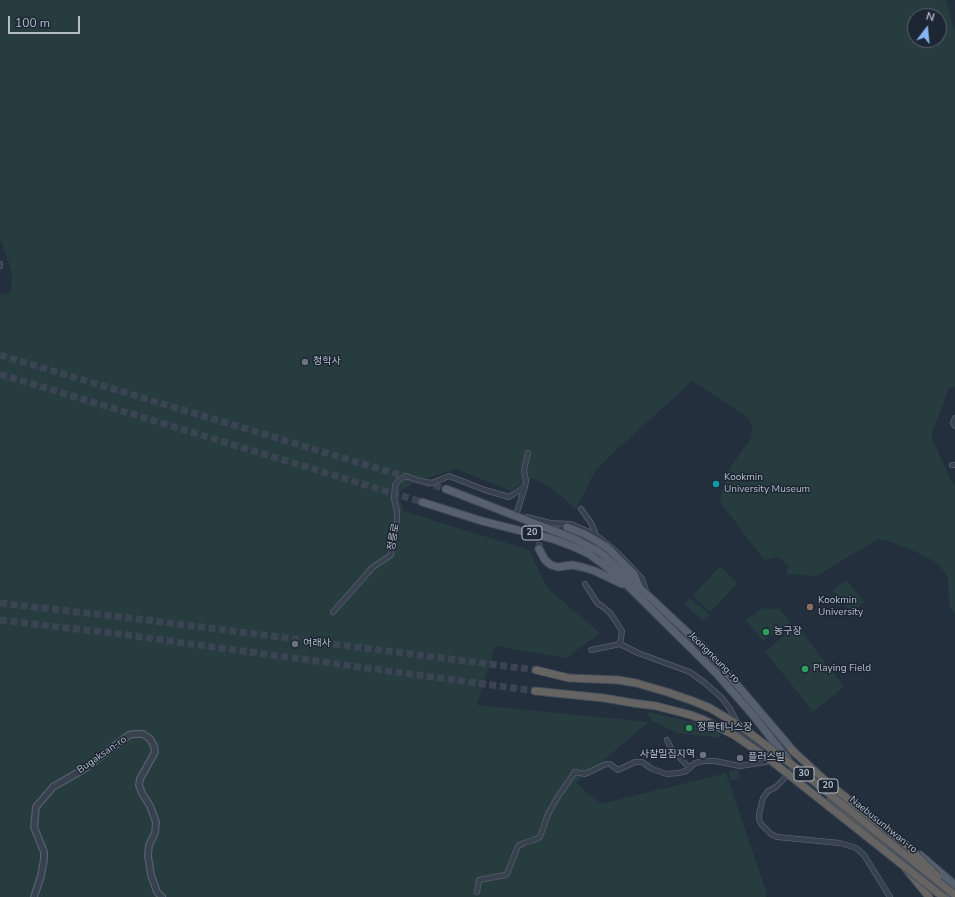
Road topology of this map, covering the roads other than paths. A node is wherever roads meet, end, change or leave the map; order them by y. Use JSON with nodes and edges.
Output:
{"nodes":[{"id":1,"x":955,"y":418,"type":"edge"},
{"id":2,"x":955,"y":426,"type":"edge"},
{"id":3,"x":528,"y":453,"type":"dead end"},
{"id":4,"x":525,"y":487,"type":"junction"},
{"id":5,"x":446,"y":489,"type":"tunnel mouth"},
{"id":6,"x":476,"y":501,"type":"junction"},
{"id":7,"x":422,"y":502,"type":"tunnel mouth"},
{"id":8,"x":581,"y":509,"type":"dead end"},
{"id":9,"x":516,"y":515,"type":"junction"},
{"id":10,"x":567,"y":527,"type":"tunnel mouth"},
{"id":11,"x":596,"y":535,"type":"junction"},
{"id":12,"x":539,"y":549,"type":"dead end"},
{"id":13,"x":585,"y":584,"type":"dead end"},
{"id":14,"x":629,"y":587,"type":"junction"},
{"id":15,"x":640,"y":588,"type":"junction"},
{"id":16,"x":647,"y":594,"type":"junction"},
{"id":17,"x":650,"y":609,"type":"junction"},
{"id":18,"x":333,"y":612,"type":"dead end"},
{"id":19,"x":687,"y":631,"type":"junction"},
{"id":20,"x":620,"y":644,"type":"junction"},
{"id":21,"x":591,"y":650,"type":"dead end"},
{"id":22,"x":536,"y":670,"type":"tunnel mouth"},
{"id":23,"x":535,"y":691,"type":"tunnel mouth"},
{"id":24,"x":667,"y":740,"type":"dead end"},
{"id":25,"x":792,"y":750,"type":"junction"},
{"id":26,"x":777,"y":757,"type":"junction"},
{"id":27,"x":795,"y":767,"type":"junction"},
{"id":28,"x":690,"y":768,"type":"junction"},
{"id":29,"x":846,"y":800,"type":"junction"},
{"id":30,"x":846,"y":812,"type":"junction"},
{"id":31,"x":875,"y":817,"type":"junction"},
{"id":32,"x":893,"y":832,"type":"junction"},
{"id":33,"x":477,"y":892,"type":"dead end"},
{"id":34,"x":954,"y":892,"type":"edge"},
{"id":35,"x":34,"y":897,"type":"edge"},
{"id":36,"x":162,"y":897,"type":"edge"},
{"id":37,"x":890,"y":897,"type":"edge"},
{"id":38,"x":929,"y":897,"type":"edge"},
{"id":39,"x":943,"y":897,"type":"edge"}],
"edges":[{"from":1,"to":2,"type":"street"},
{"from":3,"to":4,"type":"street"},
{"from":4,"to":9,"type":"street"},
{"from":4,"to":18,"type":"street","name":"정릉로"},
{"from":5,"to":6,"type":"main road","name":"Jeongneung-ro","number":"20"},
{"from":6,"to":9,"type":"street","name":"Jeongneung-ro"},
{"from":6,"to":15,"type":"main road","name":"Jeongneung-ro","number":"20"},
{"from":7,"to":14,"type":"main road","name":"Jeongneung-ro","number":"20"},
{"from":8,"to":11,"type":"street","name":"Jeongneung-ro"},
{"from":9,"to":11,"type":"street","name":"Jeongneung-ro"},
{"from":10,"to":15,"type":"main road"},
{"from":11,"to":16,"type":"street","name":"Jeongneung-ro"},
{"from":12,"to":14,"type":"main road"},
{"from":13,"to":20,"type":"street"},
{"from":14,"to":17,"type":"main road","name":"Jeongneung-ro","number":"20"},
{"from":15,"to":16,"type":"main road","name":"Jeongneung-ro","number":"20"},
{"from":16,"to":19,"type":"main road","name":"Jeongneung-ro","number":"20"},
{"from":17,"to":19,"type":"main road"},
{"from":17,"to":27,"type":"main road","name":"Jeongneung-ro","number":"20"},
{"from":19,"to":25,"type":"main road","name":"Jeongneung-ro","number":"20"},
{"from":20,"to":21,"type":"street"},
{"from":20,"to":26,"type":"street"},
{"from":22,"to":34,"type":"highway","name":"Naebusunhwan-ro","number":"30","bridge":true},
{"from":23,"to":39,"type":"highway","name":"Naebusunhwan-ro","number":"30","bridge":true},
{"from":24,"to":28,"type":"street"},
{"from":25,"to":29,"type":"main road","name":"Jeongneung-ro","number":"20"},
{"from":25,"to":31,"type":"main road","name":"Jeongneung-ro"},
{"from":25,"to":34,"type":"highway","bridge":true},
{"from":26,"to":27,"type":"street"},
{"from":26,"to":28,"type":"street"},
{"from":27,"to":30,"type":"main road","name":"Jeongneung-ro","number":"20"},
{"from":27,"to":37,"type":"street"},
{"from":28,"to":33,"type":"street"},
{"from":29,"to":31,"type":"main road","name":"Jeongneung-ro","number":"20"},
{"from":29,"to":32,"type":"main road","name":"Jeongneung-ro"},
{"from":30,"to":34,"type":"main road","name":"Jeongneung-ro","number":"20"},
{"from":30,"to":38,"type":"highway","bridge":true},
{"from":31,"to":32,"type":"main road","name":"Jeongneung-ro","number":"20"},
{"from":32,"to":34,"type":"main road","name":"Jeongneung-ro","number":"20"},
{"from":35,"to":36,"type":"street","name":"Bugaksan-ro"}]}
